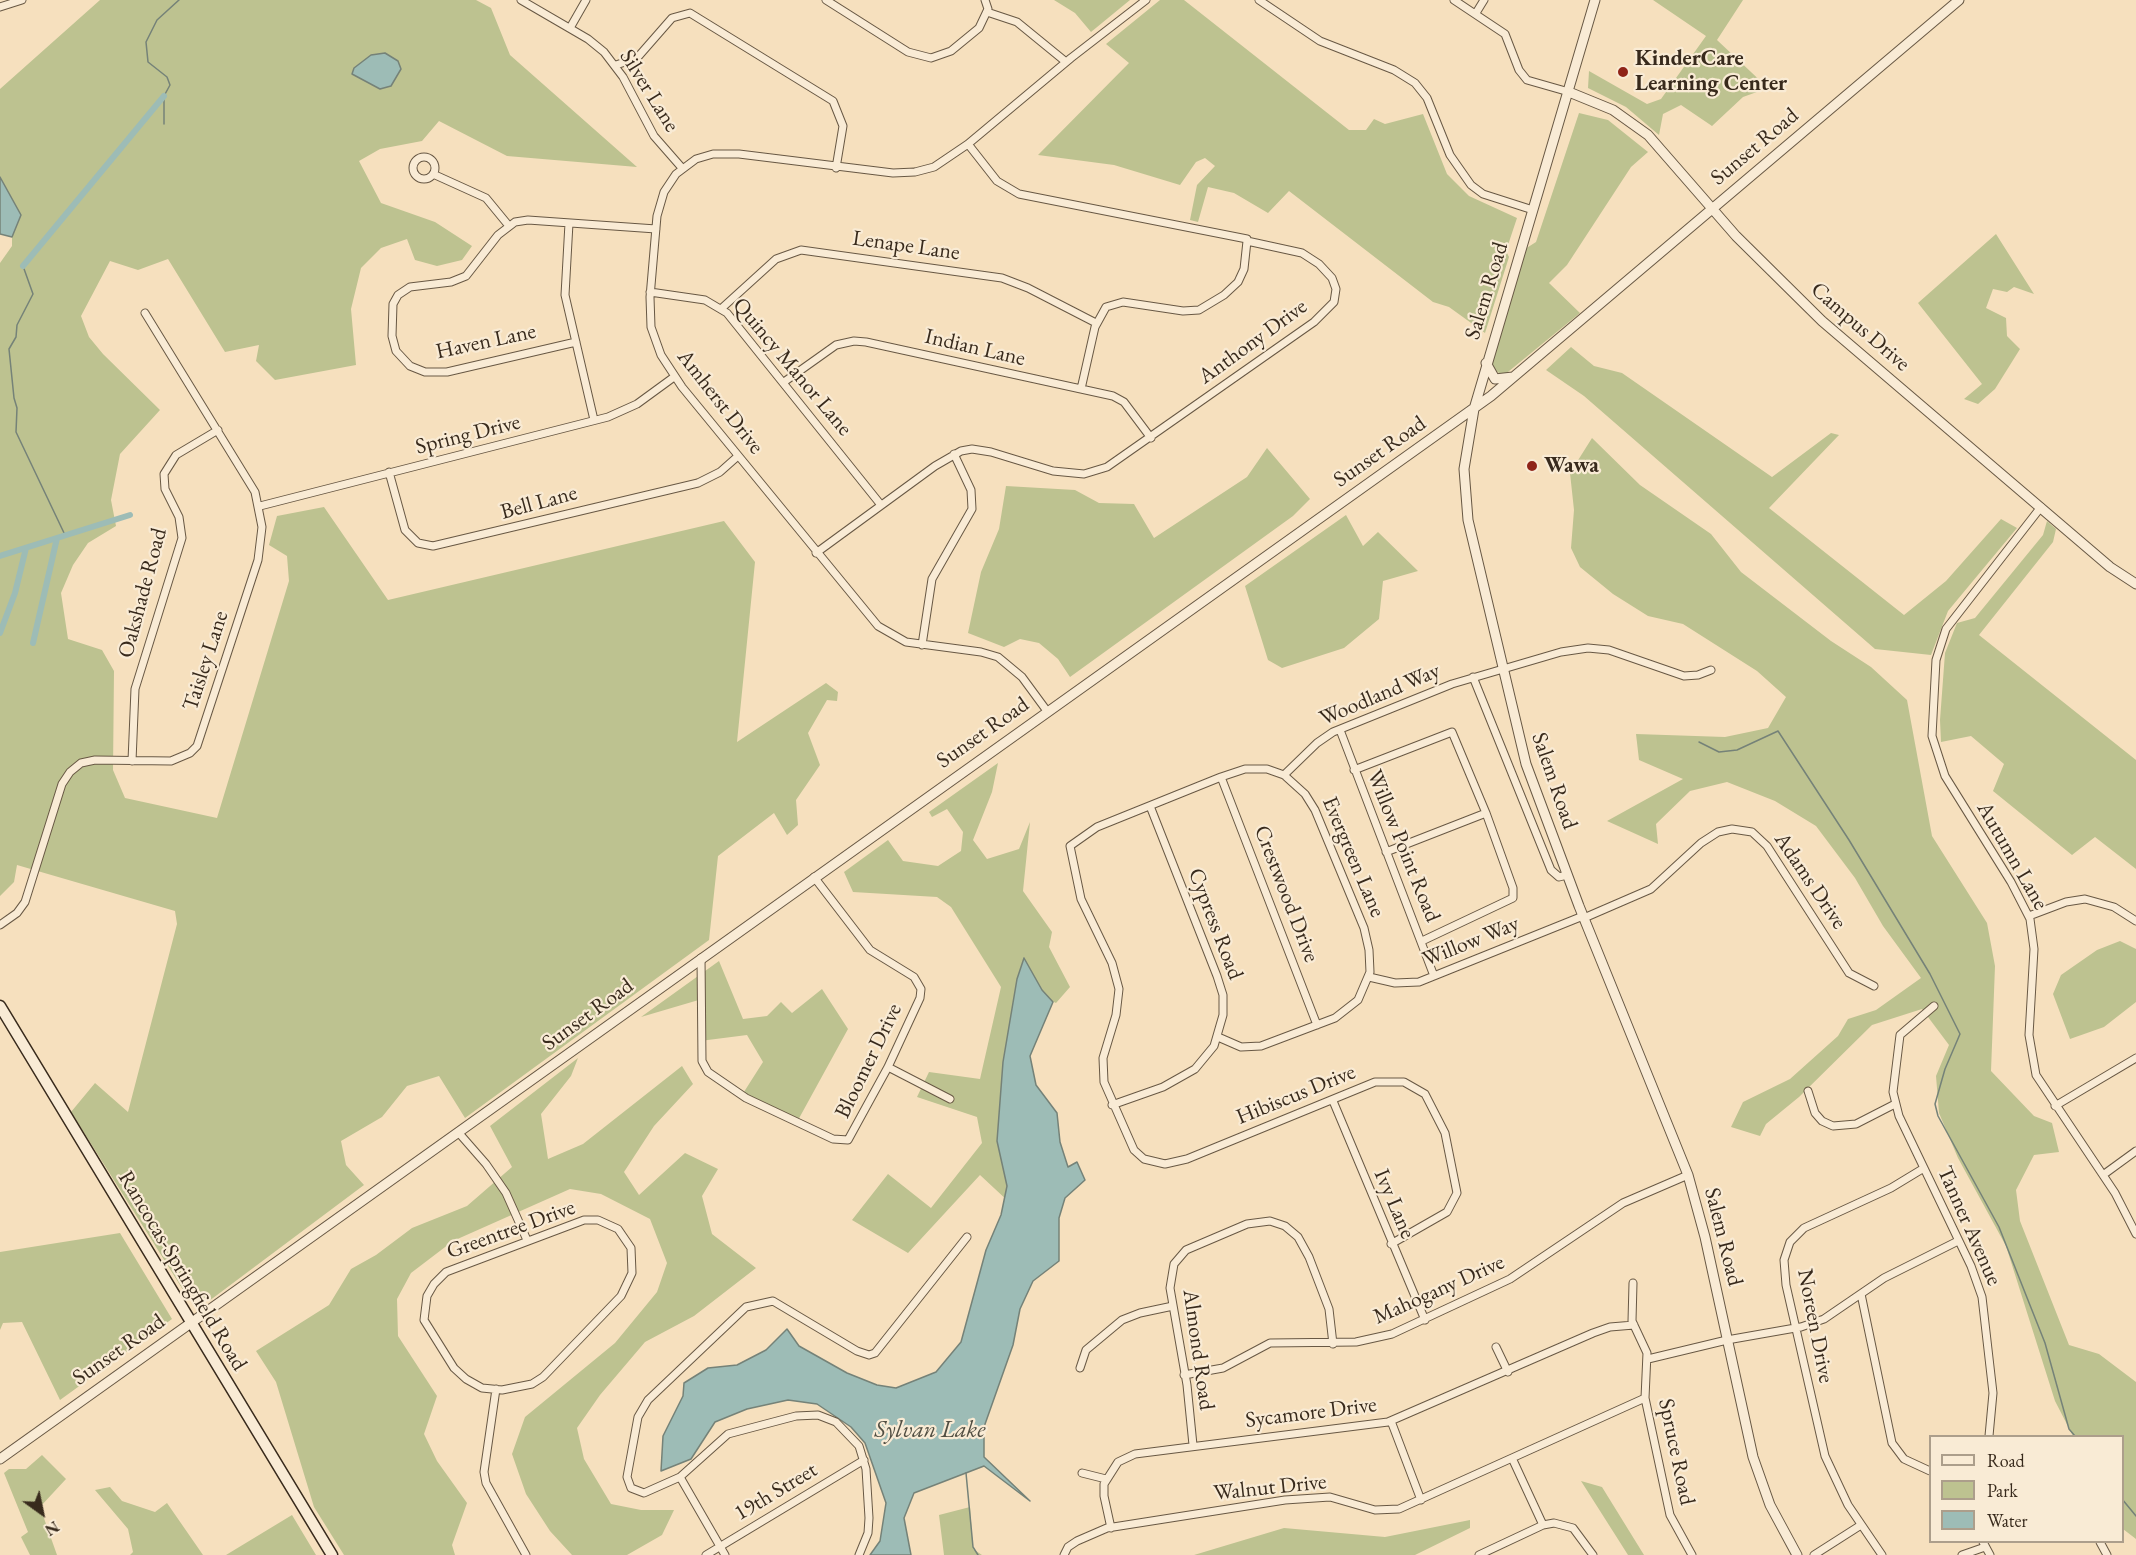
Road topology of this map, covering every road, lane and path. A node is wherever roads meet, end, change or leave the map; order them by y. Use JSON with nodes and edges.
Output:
{"nodes":[{"id":1,"x":22,"y":0,"type":"edge"},
{"id":2,"x":521,"y":0,"type":"edge"},
{"id":3,"x":586,"y":0,"type":"edge"},
{"id":4,"x":826,"y":0,"type":"edge"},
{"id":5,"x":986,"y":0,"type":"edge"},
{"id":6,"x":1146,"y":0,"type":"edge"},
{"id":7,"x":1259,"y":0,"type":"edge"},
{"id":8,"x":1454,"y":0,"type":"edge"},
{"id":9,"x":1484,"y":0,"type":"edge"},
{"id":10,"x":1595,"y":0,"type":"edge"},
{"id":11,"x":1959,"y":0,"type":"edge"},
{"id":12,"x":0,"y":7,"type":"edge"},
{"id":13,"x":987,"y":12,"type":"junction"},
{"id":14,"x":1476,"y":13,"type":"junction"},
{"id":15,"x":570,"y":28,"type":"junction"},
{"id":16,"x":1066,"y":62,"type":"junction"},
{"id":17,"x":616,"y":65,"type":"junction"},
{"id":18,"x":1569,"y":92,"type":"junction"},
{"id":19,"x":968,"y":144,"type":"junction"},
{"id":20,"x":682,"y":168,"type":"junction"},
{"id":21,"x":836,"y":168,"type":"junction"},
{"id":22,"x":433,"y":174,"type":"dead end"},
{"id":23,"x":1712,"y":208,"type":"junction"},
{"id":24,"x":1533,"y":210,"type":"junction"},
{"id":25,"x":568,"y":223,"type":"junction"},
{"id":26,"x":509,"y":225,"type":"junction"},
{"id":27,"x":656,"y":229,"type":"junction"},
{"id":28,"x":1247,"y":241,"type":"junction"},
{"id":29,"x":650,"y":292,"type":"junction"},
{"id":30,"x":722,"y":308,"type":"junction"},
{"id":31,"x":145,"y":313,"type":"dead end"},
{"id":32,"x":1096,"y":323,"type":"junction"},
{"id":33,"x":576,"y":342,"type":"junction"},
{"id":34,"x":1486,"y":362,"type":"junction"},
{"id":35,"x":674,"y":376,"type":"junction"},
{"id":36,"x":1515,"y":376,"type":"junction"},
{"id":37,"x":784,"y":382,"type":"junction"},
{"id":38,"x":1081,"y":389,"type":"junction"},
{"id":39,"x":1474,"y":409,"type":"junction"},
{"id":40,"x":594,"y":420,"type":"junction"},
{"id":41,"x":218,"y":430,"type":"junction"},
{"id":42,"x":1151,"y":438,"type":"junction"},
{"id":43,"x":954,"y":454,"type":"junction"},
{"id":44,"x":738,"y":456,"type":"junction"},
{"id":45,"x":389,"y":472,"type":"junction"},
{"id":46,"x":881,"y":505,"type":"junction"},
{"id":47,"x":260,"y":506,"type":"junction"},
{"id":48,"x":2041,"y":507,"type":"junction"},
{"id":49,"x":816,"y":553,"type":"junction"},
{"id":50,"x":2136,"y":584,"type":"edge"},
{"id":51,"x":922,"y":645,"type":"junction"},
{"id":52,"x":1503,"y":670,"type":"junction"},
{"id":53,"x":1711,"y":670,"type":"dead end"},
{"id":54,"x":1473,"y":677,"type":"junction"},
{"id":55,"x":1047,"y":711,"type":"junction"},
{"id":56,"x":1340,"y":730,"type":"junction"},
{"id":57,"x":132,"y":761,"type":"junction"},
{"id":58,"x":1354,"y":770,"type":"junction"},
{"id":59,"x":1284,"y":775,"type":"junction"},
{"id":60,"x":1221,"y":777,"type":"junction"},
{"id":61,"x":1150,"y":806,"type":"junction"},
{"id":62,"x":1486,"y":813,"type":"junction"},
{"id":63,"x":1386,"y":852,"type":"junction"},
{"id":64,"x":1567,"y":875,"type":"junction"},
{"id":65,"x":814,"y":877,"type":"junction"},
{"id":66,"x":2029,"y":916,"type":"junction"},
{"id":67,"x":1584,"y":917,"type":"junction"},
{"id":68,"x":2136,"y":921,"type":"edge"},
{"id":69,"x":0,"y":925,"type":"edge"},
{"id":70,"x":1422,"y":941,"type":"junction"},
{"id":71,"x":701,"y":958,"type":"junction"},
{"id":72,"x":1369,"y":976,"type":"junction"},
{"id":73,"x":1434,"y":976,"type":"junction"},
{"id":74,"x":1874,"y":986,"type":"dead end"},
{"id":75,"x":0,"y":1006,"type":"edge"},
{"id":76,"x":1934,"y":1006,"type":"dead end"},
{"id":77,"x":1317,"y":1025,"type":"junction"},
{"id":78,"x":1218,"y":1037,"type":"junction"},
{"id":79,"x":2136,"y":1058,"type":"edge"},
{"id":80,"x":888,"y":1066,"type":"junction"},
{"id":81,"x":1808,"y":1091,"type":"dead end"},
{"id":82,"x":950,"y":1099,"type":"dead end"},
{"id":83,"x":1333,"y":1101,"type":"junction"},
{"id":84,"x":1895,"y":1104,"type":"junction"},
{"id":85,"x":1113,"y":1105,"type":"junction"},
{"id":86,"x":2055,"y":1106,"type":"junction"},
{"id":87,"x":458,"y":1132,"type":"junction"},
{"id":88,"x":2136,"y":1151,"type":"edge"},
{"id":89,"x":1924,"y":1168,"type":"junction"},
{"id":90,"x":1688,"y":1175,"type":"junction"},
{"id":91,"x":2103,"y":1175,"type":"junction"},
{"id":92,"x":2136,"y":1234,"type":"edge"},
{"id":93,"x":967,"y":1237,"type":"dead end"},
{"id":94,"x":528,"y":1240,"type":"junction"},
{"id":95,"x":1958,"y":1241,"type":"junction"},
{"id":96,"x":1391,"y":1244,"type":"junction"},
{"id":97,"x":1634,"y":1283,"type":"dead end"},
{"id":98,"x":1861,"y":1294,"type":"junction"},
{"id":99,"x":1173,"y":1306,"type":"junction"},
{"id":100,"x":1425,"y":1320,"type":"junction"},
{"id":101,"x":190,"y":1324,"type":"junction"},
{"id":102,"x":1634,"y":1325,"type":"junction"},
{"id":103,"x":1797,"y":1328,"type":"junction"},
{"id":104,"x":1727,"y":1340,"type":"junction"},
{"id":105,"x":1333,"y":1344,"type":"junction"},
{"id":106,"x":1496,"y":1347,"type":"dead end"},
{"id":107,"x":1648,"y":1359,"type":"junction"},
{"id":108,"x":1080,"y":1368,"type":"dead end"},
{"id":109,"x":1508,"y":1372,"type":"junction"},
{"id":110,"x":1184,"y":1375,"type":"junction"},
{"id":111,"x":496,"y":1389,"type":"junction"},
{"id":112,"x":1645,"y":1398,"type":"junction"},
{"id":113,"x":1391,"y":1421,"type":"junction"},
{"id":114,"x":1989,"y":1435,"type":"edge"},
{"id":115,"x":1193,"y":1445,"type":"junction"},
{"id":116,"x":0,"y":1458,"type":"edge"},
{"id":117,"x":1512,"y":1458,"type":"junction"},
{"id":118,"x":864,"y":1460,"type":"junction"},
{"id":119,"x":1929,"y":1471,"type":"edge"},
{"id":120,"x":1082,"y":1473,"type":"dead end"},
{"id":121,"x":680,"y":1477,"type":"junction"},
{"id":122,"x":1106,"y":1479,"type":"junction"},
{"id":123,"x":1421,"y":1500,"type":"junction"},
{"id":124,"x":1543,"y":1525,"type":"junction"},
{"id":125,"x":1861,"y":1525,"type":"junction"},
{"id":126,"x":1111,"y":1528,"type":"junction"},
{"id":127,"x":1984,"y":1544,"type":"edge"},
{"id":128,"x":720,"y":1547,"type":"junction"},
{"id":129,"x":332,"y":1555,"type":"edge"},
{"id":130,"x":526,"y":1555,"type":"edge"},
{"id":131,"x":706,"y":1555,"type":"edge"},
{"id":132,"x":725,"y":1555,"type":"edge"},
{"id":133,"x":859,"y":1555,"type":"edge"},
{"id":134,"x":1064,"y":1555,"type":"edge"},
{"id":135,"x":1479,"y":1555,"type":"edge"},
{"id":136,"x":1593,"y":1555,"type":"edge"},
{"id":137,"x":1692,"y":1555,"type":"edge"},
{"id":138,"x":1797,"y":1555,"type":"edge"},
{"id":139,"x":1814,"y":1555,"type":"edge"},
{"id":140,"x":1882,"y":1555,"type":"edge"},
{"id":141,"x":1962,"y":1555,"type":"edge"},
{"id":142,"x":1990,"y":1555,"type":"edge"}],
"edges":[{"from":1,"to":12,"type":"street"},
{"from":2,"to":15,"type":"street","name":"Silver Lane"},
{"from":3,"to":15,"type":"street"},
{"from":4,"to":13,"type":"street"},
{"from":5,"to":13,"type":"street"},
{"from":6,"to":16,"type":"street","name":"Amherst Drive"},
{"from":7,"to":24,"type":"street"},
{"from":8,"to":14,"type":"street"},
{"from":9,"to":14,"type":"street"},
{"from":10,"to":18,"type":"street","name":"Salem Road"},
{"from":11,"to":23,"type":"street","name":"Sunset Road"},
{"from":13,"to":16,"type":"street"},
{"from":14,"to":18,"type":"street"},
{"from":15,"to":17,"type":"street","name":"Silver Lane"},
{"from":16,"to":19,"type":"street","name":"Amherst Drive"},
{"from":17,"to":20,"type":"street","name":"Silver Lane"},
{"from":17,"to":21,"type":"street"},
{"from":18,"to":23,"type":"street","name":"Campus Drive"},
{"from":18,"to":24,"type":"street","name":"Salem Road"},
{"from":19,"to":21,"type":"street","name":"Amherst Drive"},
{"from":19,"to":28,"type":"street","name":"Anthony Drive"},
{"from":20,"to":21,"type":"street","name":"Amherst Drive"},
{"from":20,"to":27,"type":"street","name":"Amherst Drive"},
{"from":22,"to":26,"type":"street"},
{"from":23,"to":36,"type":"street","name":"Sunset Road"},
{"from":23,"to":48,"type":"street","name":"Campus Drive"},
{"from":24,"to":34,"type":"street","name":"Salem Road"},
{"from":25,"to":26,"type":"street"},
{"from":25,"to":27,"type":"street"},
{"from":25,"to":33,"type":"street"},
{"from":26,"to":33,"type":"street","name":"Haven Lane"},
{"from":27,"to":29,"type":"street","name":"Amherst Drive"},
{"from":28,"to":32,"type":"street"},
{"from":28,"to":42,"type":"street","name":"Anthony Drive"},
{"from":29,"to":30,"type":"street","name":"Quincy Manor Lane"},
{"from":29,"to":35,"type":"street","name":"Amherst Drive"},
{"from":30,"to":32,"type":"street","name":"Lenape Lane"},
{"from":30,"to":37,"type":"street","name":"Quincy Manor Lane"},
{"from":31,"to":41,"type":"street","name":"Taisley Lane"},
{"from":32,"to":38,"type":"street"},
{"from":33,"to":40,"type":"street"},
{"from":34,"to":36,"type":"street"},
{"from":34,"to":39,"type":"street","name":"Salem Road"},
{"from":35,"to":40,"type":"street","name":"Spring Drive"},
{"from":35,"to":44,"type":"street","name":"Amherst Drive"},
{"from":36,"to":39,"type":"street","name":"Sunset Road"},
{"from":37,"to":38,"type":"street","name":"Indian Lane"},
{"from":37,"to":46,"type":"street","name":"Quincy Manor Lane"},
{"from":38,"to":42,"type":"street","name":"Indian Lane"},
{"from":39,"to":52,"type":"street","name":"Salem Road"},
{"from":39,"to":55,"type":"street","name":"Sunset Road"},
{"from":40,"to":45,"type":"street","name":"Spring Drive"},
{"from":41,"to":47,"type":"street","name":"Taisley Lane"},
{"from":41,"to":57,"type":"street","name":"Oakshade Road"},
{"from":42,"to":43,"type":"street","name":"Anthony Drive"},
{"from":43,"to":46,"type":"street","name":"Anthony Drive"},
{"from":43,"to":51,"type":"street"},
{"from":44,"to":45,"type":"street","name":"Bell Lane"},
{"from":44,"to":49,"type":"street","name":"Amherst Drive"},
{"from":45,"to":47,"type":"street","name":"Spring Drive"},
{"from":46,"to":49,"type":"street","name":"Anthony Drive"},
{"from":47,"to":57,"type":"street","name":"Taisley Lane"},
{"from":48,"to":50,"type":"street","name":"Campus Drive"},
{"from":48,"to":66,"type":"street","name":"Autumn Lane"},
{"from":49,"to":51,"type":"street","name":"Amherst Drive"},
{"from":51,"to":55,"type":"street","name":"Amherst Drive"},
{"from":52,"to":53,"type":"street","name":"Woodland Way"},
{"from":52,"to":54,"type":"street","name":"Woodland Way"},
{"from":52,"to":64,"type":"street","name":"Salem Road"},
{"from":54,"to":56,"type":"street","name":"Woodland Way"},
{"from":54,"to":64,"type":"street"},
{"from":55,"to":65,"type":"street","name":"Sunset Road"},
{"from":56,"to":58,"type":"street","name":"Willow Point Road"},
{"from":56,"to":59,"type":"street","name":"Woodland Way"},
{"from":57,"to":69,"type":"street","name":"Taisley Lane"},
{"from":58,"to":62,"type":"street"},
{"from":58,"to":63,"type":"street","name":"Willow Point Road"},
{"from":59,"to":60,"type":"street"},
{"from":59,"to":72,"type":"street","name":"Evergreen Lane"},
{"from":60,"to":61,"type":"street"},
{"from":60,"to":77,"type":"street","name":"Crestwood Drive"},
{"from":61,"to":78,"type":"street","name":"Cypress Road"},
{"from":61,"to":85,"type":"street"},
{"from":62,"to":63,"type":"street"},
{"from":62,"to":70,"type":"street"},
{"from":63,"to":70,"type":"street","name":"Willow Point Road"},
{"from":64,"to":67,"type":"street","name":"Salem Road"},
{"from":65,"to":71,"type":"street","name":"Sunset Road"},
{"from":65,"to":80,"type":"street","name":"Bloomer Drive"},
{"from":66,"to":68,"type":"street"},
{"from":66,"to":86,"type":"street","name":"Autumn Lane"},
{"from":67,"to":73,"type":"street","name":"Willow Way"},
{"from":67,"to":74,"type":"street","name":"Adams Drive"},
{"from":67,"to":90,"type":"street","name":"Salem Road"},
{"from":70,"to":73,"type":"street","name":"Willow Point Road"},
{"from":71,"to":80,"type":"street","name":"Bloomer Drive"},
{"from":71,"to":87,"type":"street","name":"Sunset Road"},
{"from":72,"to":73,"type":"street","name":"Willow Way"},
{"from":72,"to":77,"type":"street"},
{"from":75,"to":101,"type":"main road","name":"Rancocas-Springfield Road"},
{"from":76,"to":84,"type":"street","name":"Tanner Avenue"},
{"from":77,"to":78,"type":"street"},
{"from":78,"to":85,"type":"street","name":"Cypress Road"},
{"from":79,"to":86,"type":"street"},
{"from":80,"to":82,"type":"street"},
{"from":81,"to":84,"type":"street"},
{"from":83,"to":85,"type":"street","name":"Hibiscus Drive"},
{"from":83,"to":96,"type":"street","name":"Ivy Lane"},
{"from":83,"to":96,"type":"street","name":"Hibiscus Drive"},
{"from":84,"to":89,"type":"street","name":"Tanner Avenue"},
{"from":86,"to":91,"type":"street","name":"Autumn Lane"},
{"from":87,"to":94,"type":"street"},
{"from":87,"to":101,"type":"street","name":"Sunset Road"},
{"from":88,"to":91,"type":"street"},
{"from":89,"to":95,"type":"street","name":"Tanner Avenue"},
{"from":89,"to":103,"type":"street","name":"Noreen Drive"},
{"from":90,"to":100,"type":"street","name":"Mahogany Drive"},
{"from":90,"to":104,"type":"street","name":"Salem Road"},
{"from":91,"to":92,"type":"street","name":"Autumn Lane"},
{"from":93,"to":121,"type":"street"},
{"from":94,"to":111,"type":"street","name":"Greentree Drive"},
{"from":94,"to":111,"type":"street","name":"Greentree Drive"},
{"from":95,"to":98,"type":"street"},
{"from":95,"to":114,"type":"street","name":"Tanner Avenue"},
{"from":96,"to":100,"type":"street","name":"Ivy Lane"},
{"from":97,"to":102,"type":"street","name":"Spruce Road"},
{"from":98,"to":103,"type":"street"},
{"from":98,"to":119,"type":"street"},
{"from":99,"to":105,"type":"street","name":"Almond Road"},
{"from":99,"to":108,"type":"street"},
{"from":99,"to":110,"type":"street","name":"Almond Road"},
{"from":100,"to":105,"type":"street","name":"Mahogany Drive"},
{"from":101,"to":116,"type":"street","name":"Sunset Road"},
{"from":101,"to":129,"type":"main road","name":"Rancocas-Springfield Road"},
{"from":102,"to":107,"type":"street","name":"Spruce Road"},
{"from":102,"to":109,"type":"street","name":"Sycamore Drive"},
{"from":103,"to":104,"type":"street"},
{"from":103,"to":125,"type":"street","name":"Noreen Drive"},
{"from":104,"to":107,"type":"street"},
{"from":104,"to":138,"type":"street","name":"Salem Road"},
{"from":105,"to":110,"type":"street","name":"Mahogany Drive"},
{"from":106,"to":109,"type":"street"},
{"from":107,"to":112,"type":"street","name":"Spruce Road"},
{"from":109,"to":113,"type":"street","name":"Sycamore Drive"},
{"from":110,"to":115,"type":"street","name":"Almond Road"},
{"from":111,"to":130,"type":"street"},
{"from":112,"to":117,"type":"street","name":"Walnut Drive"},
{"from":112,"to":137,"type":"street","name":"Spruce Road"},
{"from":113,"to":115,"type":"street","name":"Sycamore Drive"},
{"from":113,"to":123,"type":"street"},
{"from":115,"to":122,"type":"street","name":"Sycamore Drive"},
{"from":117,"to":123,"type":"street","name":"Walnut Drive"},
{"from":117,"to":124,"type":"street"},
{"from":118,"to":121,"type":"street"},
{"from":118,"to":128,"type":"street","name":"19th Street"},
{"from":118,"to":133,"type":"street"},
{"from":120,"to":122,"type":"street"},
{"from":121,"to":128,"type":"street"},
{"from":122,"to":126,"type":"street"},
{"from":123,"to":126,"type":"street","name":"Walnut Drive"},
{"from":124,"to":135,"type":"street"},
{"from":124,"to":136,"type":"street"},
{"from":125,"to":139,"type":"street"},
{"from":125,"to":140,"type":"street","name":"Noreen Drive"},
{"from":126,"to":134,"type":"street","name":"Walnut Drive"},
{"from":127,"to":141,"type":"street"},
{"from":127,"to":142,"type":"street"},
{"from":128,"to":131,"type":"street","name":"19th Street"},
{"from":128,"to":132,"type":"street"}]}
